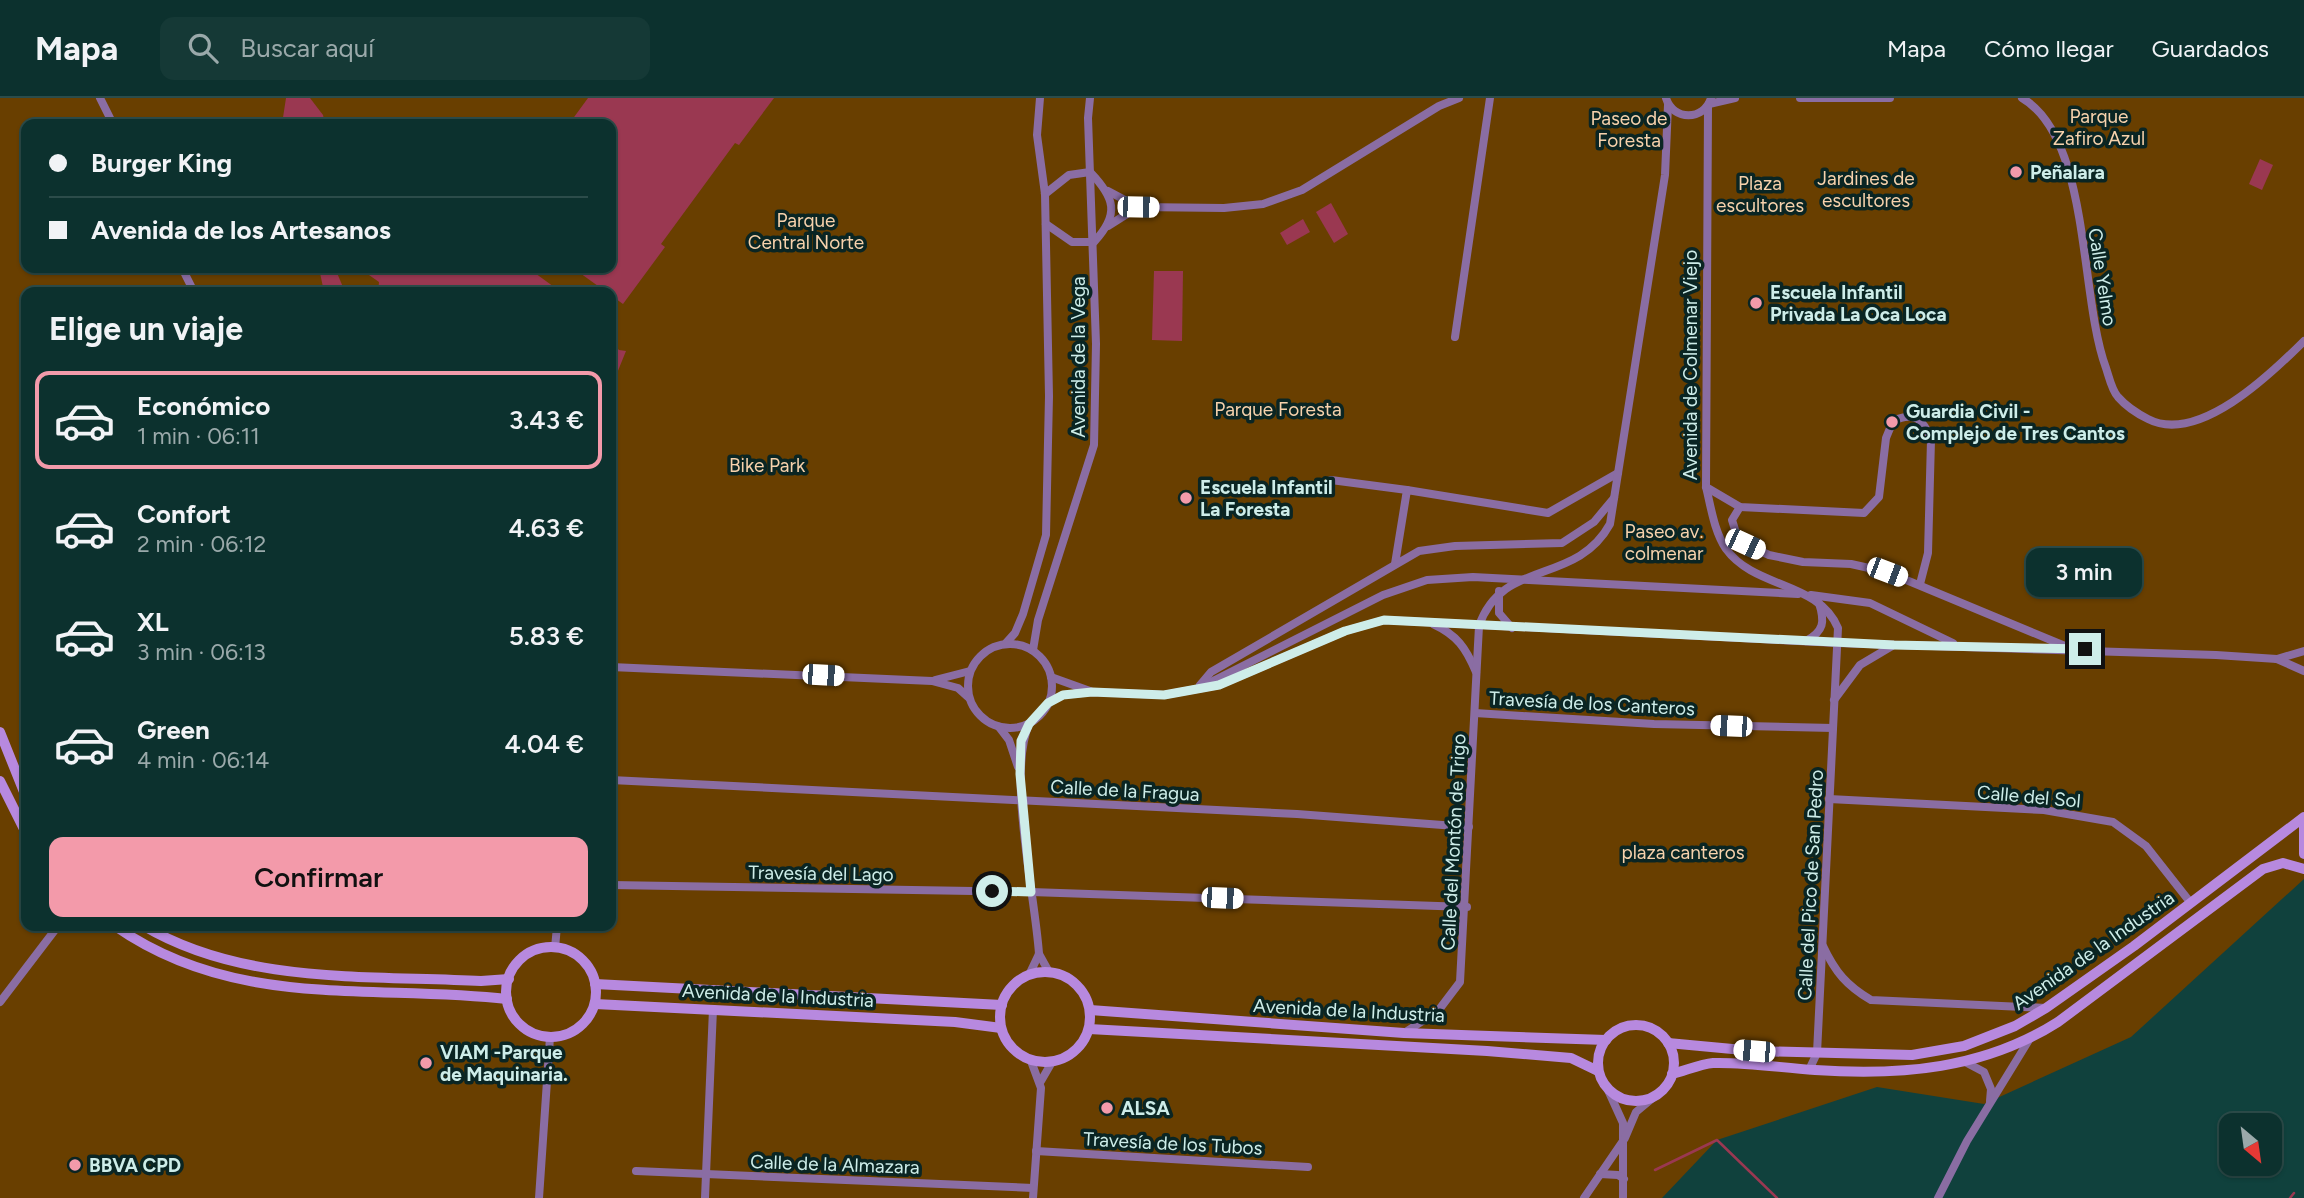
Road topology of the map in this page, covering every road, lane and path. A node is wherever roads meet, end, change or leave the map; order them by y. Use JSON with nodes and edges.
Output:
{"nodes":[{"id":1,"x":100,"y":98,"type":"edge"},
{"id":2,"x":1040,"y":98,"type":"edge"},
{"id":3,"x":1090,"y":98,"type":"edge"},
{"id":4,"x":1459,"y":98,"type":"edge"},
{"id":5,"x":1490,"y":98,"type":"edge"},
{"id":6,"x":1655,"y":98,"type":"edge"},
{"id":7,"x":1735,"y":98,"type":"edge"},
{"id":8,"x":1800,"y":98,"type":"edge"},
{"id":9,"x":1891,"y":98,"type":"edge"},
{"id":10,"x":2022,"y":98,"type":"edge"},
{"id":11,"x":1667,"y":102,"type":"edge"},
{"id":12,"x":1709,"y":103,"type":"edge"},
{"id":13,"x":110,"y":119,"type":"edge"},
{"id":14,"x":1090,"y":172,"type":"junction"},
{"id":15,"x":1108,"y":191,"type":"junction"},
{"id":16,"x":1045,"y":194,"type":"junction"},
{"id":17,"x":1138,"y":207,"type":"junction"},
{"id":18,"x":1046,"y":224,"type":"junction"},
{"id":19,"x":1108,"y":226,"type":"junction"},
{"id":20,"x":1094,"y":242,"type":"junction"},
{"id":21,"x":1455,"y":337,"type":"dead end"},
{"id":22,"x":2304,"y":341,"type":"edge"},
{"id":23,"x":1618,"y":473,"type":"junction"},
{"id":24,"x":1331,"y":480,"type":"dead end"},
{"id":25,"x":1706,"y":487,"type":"junction"},
{"id":26,"x":1407,"y":490,"type":"junction"},
{"id":27,"x":1614,"y":498,"type":"junction"},
{"id":28,"x":1740,"y":507,"type":"junction"},
{"id":29,"x":1395,"y":564,"type":"junction"},
{"id":30,"x":1522,"y":580,"type":"junction"},
{"id":31,"x":1920,"y":584,"type":"junction"},
{"id":32,"x":1499,"y":591,"type":"junction"},
{"id":33,"x":1802,"y":594,"type":"junction"},
{"id":34,"x":1818,"y":600,"type":"junction"},
{"id":35,"x":1425,"y":620,"type":"junction"},
{"id":36,"x":1479,"y":626,"type":"junction"},
{"id":37,"x":1512,"y":628,"type":"junction"},
{"id":38,"x":1806,"y":641,"type":"junction"},
{"id":39,"x":1006,"y":643,"type":"junction"},
{"id":40,"x":1837,"y":643,"type":"junction"},
{"id":41,"x":1955,"y":644,"type":"junction"},
{"id":42,"x":1894,"y":645,"type":"junction"},
{"id":43,"x":2070,"y":648,"type":"junction"},
{"id":44,"x":1033,"y":650,"type":"junction"},
{"id":45,"x":2304,"y":652,"type":"edge"},
{"id":46,"x":2277,"y":659,"type":"junction"},
{"id":47,"x":616,"y":667,"type":"edge"},
{"id":48,"x":970,"y":671,"type":"junction"},
{"id":49,"x":2304,"y":671,"type":"edge"},
{"id":50,"x":1477,"y":675,"type":"junction"},
{"id":51,"x":1051,"y":677,"type":"junction"},
{"id":52,"x":932,"y":681,"type":"junction"},
{"id":53,"x":1196,"y":690,"type":"junction"},
{"id":54,"x":1092,"y":692,"type":"junction"},
{"id":55,"x":968,"y":697,"type":"junction"},
{"id":56,"x":1834,"y":700,"type":"junction"},
{"id":57,"x":1048,"y":703,"type":"junction"},
{"id":58,"x":1475,"y":713,"type":"junction"},
{"id":59,"x":1029,"y":724,"type":"junction"},
{"id":60,"x":999,"y":727,"type":"junction"},
{"id":61,"x":1833,"y":728,"type":"junction"},
{"id":62,"x":0,"y":732,"type":"edge"},
{"id":63,"x":1020,"y":774,"type":"junction"},
{"id":64,"x":616,"y":780,"type":"edge"},
{"id":65,"x":0,"y":781,"type":"edge"},
{"id":66,"x":21,"y":784,"type":"edge"},
{"id":67,"x":1829,"y":799,"type":"junction"},
{"id":68,"x":1023,"y":801,"type":"junction"},
{"id":69,"x":2304,"y":817,"type":"edge"},
{"id":70,"x":21,"y":823,"type":"edge"},
{"id":71,"x":2304,"y":826,"type":"edge"},
{"id":72,"x":1469,"y":827,"type":"junction"},
{"id":73,"x":2304,"y":854,"type":"edge"},
{"id":74,"x":2304,"y":869,"type":"edge"},
{"id":75,"x":616,"y":885,"type":"edge"},
{"id":76,"x":1031,"y":892,"type":"junction"},
{"id":77,"x":2189,"y":902,"type":"junction"},
{"id":78,"x":1467,"y":907,"type":"junction"},
{"id":79,"x":54,"y":931,"type":"edge"},
{"id":80,"x":123,"y":931,"type":"edge"},
{"id":81,"x":154,"y":931,"type":"edge"},
{"id":82,"x":557,"y":931,"type":"edge"},
{"id":83,"x":1822,"y":945,"type":"junction"},
{"id":84,"x":555,"y":947,"type":"junction"},
{"id":85,"x":1039,"y":954,"type":"junction"},
{"id":86,"x":1049,"y":972,"type":"junction"},
{"id":87,"x":1029,"y":975,"type":"junction"},
{"id":88,"x":509,"y":979,"type":"junction"},
{"id":89,"x":596,"y":984,"type":"junction"},
{"id":90,"x":507,"y":999,"type":"junction"},
{"id":91,"x":0,"y":1002,"type":"edge"},
{"id":92,"x":595,"y":1004,"type":"junction"},
{"id":93,"x":1002,"y":1005,"type":"junction"},
{"id":94,"x":2046,"y":1008,"type":"junction"},
{"id":95,"x":713,"y":1009,"type":"junction"},
{"id":96,"x":1090,"y":1010,"type":"junction"},
{"id":97,"x":1001,"y":1028,"type":"junction"},
{"id":98,"x":1089,"y":1029,"type":"junction"},
{"id":99,"x":1404,"y":1032,"type":"junction"},
{"id":100,"x":550,"y":1037,"type":"junction"},
{"id":101,"x":1606,"y":1040,"type":"junction"},
{"id":102,"x":2029,"y":1040,"type":"junction"},
{"id":103,"x":1668,"y":1043,"type":"junction"},
{"id":104,"x":1817,"y":1053,"type":"junction"},
{"id":105,"x":1031,"y":1061,"type":"junction"},
{"id":106,"x":1052,"y":1062,"type":"junction"},
{"id":107,"x":1967,"y":1063,"type":"junction"},
{"id":108,"x":1809,"y":1070,"type":"junction"},
{"id":109,"x":1598,"y":1071,"type":"junction"},
{"id":110,"x":1672,"y":1074,"type":"junction"},
{"id":111,"x":1041,"y":1081,"type":"junction"},
{"id":112,"x":1608,"y":1090,"type":"junction"},
{"id":113,"x":1654,"y":1097,"type":"junction"},
{"id":114,"x":1990,"y":1104,"type":"junction"},
{"id":115,"x":1625,"y":1138,"type":"junction"},
{"id":116,"x":1036,"y":1151,"type":"junction"},
{"id":117,"x":1308,"y":1167,"type":"dead end"},
{"id":118,"x":636,"y":1171,"type":"dead end"},
{"id":119,"x":1600,"y":1174,"type":"junction"},
{"id":120,"x":706,"y":1175,"type":"junction"},
{"id":121,"x":1624,"y":1179,"type":"junction"},
{"id":122,"x":1033,"y":1188,"type":"junction"},
{"id":123,"x":539,"y":1198,"type":"edge"},
{"id":124,"x":705,"y":1198,"type":"edge"},
{"id":125,"x":1033,"y":1198,"type":"edge"},
{"id":126,"x":1584,"y":1198,"type":"edge"},
{"id":127,"x":1623,"y":1198,"type":"edge"},
{"id":128,"x":1938,"y":1198,"type":"edge"}],
"edges":[{"from":1,"to":13,"type":"street"},
{"from":2,"to":16,"type":"street","name":"Avenida de la Vega"},
{"from":3,"to":14,"type":"street","name":"Avenida de la Vega"},
{"from":4,"to":17,"type":"street"},
{"from":5,"to":21,"type":"street"},
{"from":6,"to":11,"type":"street"},
{"from":7,"to":12,"type":"street"},
{"from":8,"to":9,"type":"street"},
{"from":10,"to":22,"type":"street","name":"Calle Yelmo"},
{"from":11,"to":12,"type":"street"},
{"from":11,"to":23,"type":"street","name":"Avenida de Colmenar Viejo"},
{"from":12,"to":25,"type":"street","name":"Avenida de Colmenar Viejo"},
{"from":14,"to":15,"type":"street"},
{"from":14,"to":16,"type":"street"},
{"from":14,"to":20,"type":"street","name":"Avenida de la Vega"},
{"from":15,"to":17,"type":"street"},
{"from":15,"to":19,"type":"street"},
{"from":16,"to":18,"type":"street","name":"Avenida de la Vega"},
{"from":17,"to":19,"type":"street"},
{"from":18,"to":20,"type":"street"},
{"from":18,"to":39,"type":"street","name":"Avenida de la Vega"},
{"from":19,"to":20,"type":"street"},
{"from":20,"to":44,"type":"street","name":"Avenida de la Vega"},
{"from":23,"to":26,"type":"street"},
{"from":23,"to":27,"type":"street","name":"Avenida de Colmenar Viejo"},
{"from":24,"to":26,"type":"street"},
{"from":25,"to":28,"type":"street"},
{"from":25,"to":33,"type":"street","name":"Avenida de Colmenar Viejo"},
{"from":26,"to":29,"type":"street"},
{"from":27,"to":29,"type":"street"},
{"from":27,"to":30,"type":"street","name":"Avenida de Colmenar Viejo"},
{"from":28,"to":31,"type":"street"},
{"from":28,"to":31,"type":"street"},
{"from":29,"to":53,"type":"street"},
{"from":30,"to":32,"type":"street","name":"Avenida de Colmenar Viejo"},
{"from":30,"to":33,"type":"street"},
{"from":30,"to":53,"type":"street"},
{"from":31,"to":43,"type":"street"},
{"from":32,"to":36,"type":"street"},
{"from":32,"to":37,"type":"street"},
{"from":33,"to":34,"type":"street","name":"Avenida de Colmenar Viejo"},
{"from":33,"to":41,"type":"street"},
{"from":34,"to":38,"type":"street"},
{"from":34,"to":40,"type":"street"},
{"from":35,"to":36,"type":"street"},
{"from":35,"to":50,"type":"street"},
{"from":35,"to":53,"type":"street"},
{"from":36,"to":37,"type":"street"},
{"from":36,"to":50,"type":"street","name":"Calle del Montón de Trigo"},
{"from":37,"to":38,"type":"street"},
{"from":38,"to":40,"type":"street"},
{"from":39,"to":44,"type":"street"},
{"from":39,"to":48,"type":"street"},
{"from":40,"to":42,"type":"street"},
{"from":40,"to":56,"type":"street","name":"Calle del Pico de San Pedro"},
{"from":41,"to":42,"type":"street"},
{"from":41,"to":43,"type":"street"},
{"from":42,"to":56,"type":"street"},
{"from":43,"to":46,"type":"street"},
{"from":44,"to":51,"type":"street"},
{"from":45,"to":46,"type":"street"},
{"from":46,"to":49,"type":"street"},
{"from":47,"to":52,"type":"street"},
{"from":48,"to":52,"type":"street"},
{"from":48,"to":55,"type":"street"},
{"from":50,"to":58,"type":"street","name":"Calle del Montón de Trigo"},
{"from":51,"to":54,"type":"street"},
{"from":51,"to":57,"type":"street"},
{"from":52,"to":55,"type":"street"},
{"from":53,"to":54,"type":"street"},
{"from":54,"to":57,"type":"street"},
{"from":55,"to":60,"type":"street"},
{"from":56,"to":61,"type":"street","name":"Calle del Pico de San Pedro"},
{"from":57,"to":59,"type":"street"},
{"from":58,"to":61,"type":"street","name":"Travesía de los Canteros"},
{"from":58,"to":72,"type":"street","name":"Calle del Montón de Trigo"},
{"from":59,"to":60,"type":"street"},
{"from":59,"to":63,"type":"street"},
{"from":60,"to":63,"type":"street"},
{"from":61,"to":67,"type":"street","name":"Calle del Pico de San Pedro"},
{"from":62,"to":66,"type":"street"},
{"from":63,"to":68,"type":"street"},
{"from":64,"to":68,"type":"street","name":"Calle de la Fragua"},
{"from":65,"to":70,"type":"street"},
{"from":67,"to":77,"type":"street","name":"Calle del Sol"},
{"from":67,"to":83,"type":"street","name":"Calle del Pico de San Pedro"},
{"from":68,"to":72,"type":"street","name":"Calle de la Fragua"},
{"from":68,"to":76,"type":"street"},
{"from":69,"to":77,"type":"street","name":"Avenida de la Industria"},
{"from":71,"to":73,"type":"street"},
{"from":72,"to":78,"type":"street","name":"Calle del Montón de Trigo"},
{"from":74,"to":102,"type":"street","name":"Avenida de la Industria"},
{"from":75,"to":76,"type":"street","name":"Travesía del Lago"},
{"from":76,"to":78,"type":"street","name":"Travesía del Lago"},
{"from":76,"to":85,"type":"street"},
{"from":77,"to":94,"type":"street","name":"Avenida de la Industria"},
{"from":78,"to":99,"type":"street","name":"Calle del Montón de Trigo"},
{"from":79,"to":91,"type":"street"},
{"from":80,"to":90,"type":"street"},
{"from":81,"to":88,"type":"street"},
{"from":82,"to":84,"type":"street"},
{"from":83,"to":94,"type":"street"},
{"from":83,"to":104,"type":"street","name":"Calle del Pico de San Pedro"},
{"from":84,"to":88,"type":"street"},
{"from":84,"to":89,"type":"street"},
{"from":85,"to":86,"type":"street"},
{"from":85,"to":87,"type":"street"},
{"from":86,"to":87,"type":"street"},
{"from":86,"to":96,"type":"street"},
{"from":87,"to":93,"type":"street"},
{"from":88,"to":90,"type":"street"},
{"from":89,"to":92,"type":"street"},
{"from":89,"to":93,"type":"street","name":"Avenida de la Industria"},
{"from":90,"to":100,"type":"street"},
{"from":92,"to":95,"type":"street","name":"Avenida de la Industria"},
{"from":92,"to":100,"type":"street"},
{"from":93,"to":97,"type":"street"},
{"from":94,"to":104,"type":"street","name":"Avenida de la Industria"},
{"from":95,"to":97,"type":"street","name":"Avenida de la Industria"},
{"from":95,"to":120,"type":"street"},
{"from":96,"to":98,"type":"street"},
{"from":96,"to":99,"type":"street","name":"Avenida de la Industria"},
{"from":97,"to":105,"type":"street"},
{"from":98,"to":106,"type":"street"},
{"from":98,"to":109,"type":"street","name":"Avenida de la Industria"},
{"from":99,"to":101,"type":"street","name":"Avenida de la Industria"},
{"from":100,"to":123,"type":"street"},
{"from":101,"to":103,"type":"street"},
{"from":101,"to":109,"type":"street"},
{"from":102,"to":107,"type":"street","name":"Avenida de la Industria"},
{"from":102,"to":114,"type":"street"},
{"from":103,"to":104,"type":"street","name":"Avenida de la Industria"},
{"from":103,"to":110,"type":"street"},
{"from":104,"to":108,"type":"street","name":"Calle del Pico de San Pedro"},
{"from":105,"to":106,"type":"street"},
{"from":105,"to":111,"type":"street"},
{"from":106,"to":111,"type":"street"},
{"from":107,"to":108,"type":"street","name":"Avenida de la Industria"},
{"from":107,"to":114,"type":"street"},
{"from":108,"to":110,"type":"street","name":"Avenida de la Industria"},
{"from":109,"to":112,"type":"street"},
{"from":110,"to":113,"type":"street"},
{"from":111,"to":116,"type":"street"},
{"from":112,"to":113,"type":"street"},
{"from":112,"to":115,"type":"street"},
{"from":113,"to":115,"type":"street"},
{"from":114,"to":128,"type":"street"},
{"from":115,"to":119,"type":"street"},
{"from":115,"to":121,"type":"street"},
{"from":116,"to":117,"type":"street","name":"Travesía de los Tubos"},
{"from":116,"to":122,"type":"street"},
{"from":118,"to":120,"type":"street","name":"Calle de la Almazara"},
{"from":119,"to":121,"type":"street"},
{"from":119,"to":126,"type":"street"},
{"from":120,"to":122,"type":"street","name":"Calle de la Almazara"},
{"from":120,"to":124,"type":"street"},
{"from":121,"to":127,"type":"street"},
{"from":122,"to":125,"type":"street"}]}
